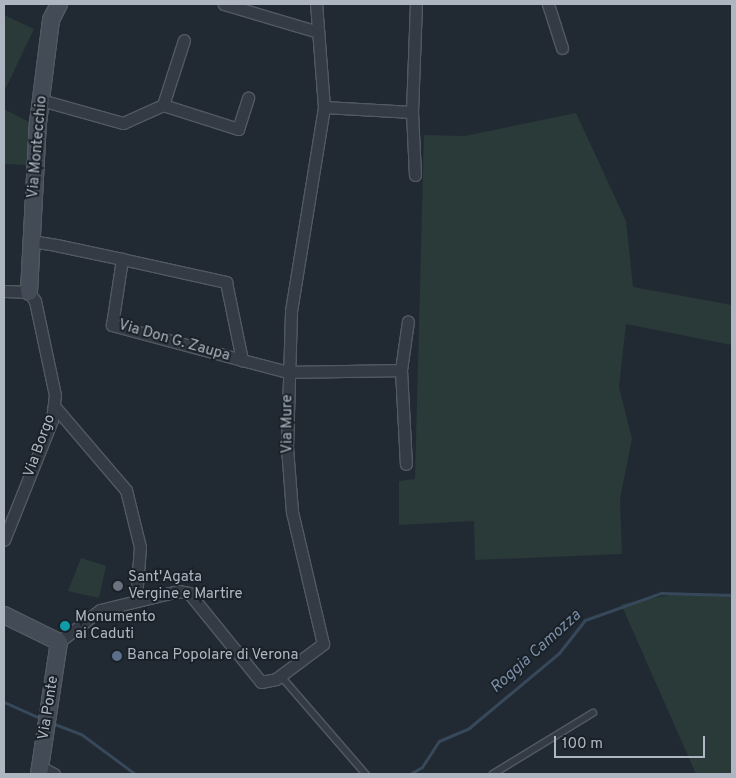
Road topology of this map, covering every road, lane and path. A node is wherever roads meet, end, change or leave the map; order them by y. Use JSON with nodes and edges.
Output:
{"nodes":[{"id":1,"x":59,"y":4,"type":"edge"},
{"id":2,"x":224,"y":4,"type":"edge"},
{"id":3,"x":316,"y":4,"type":"edge"},
{"id":4,"x":416,"y":4,"type":"edge"},
{"id":5,"x":548,"y":4,"type":"edge"},
{"id":6,"x":318,"y":32,"type":"junction"},
{"id":7,"x":184,"y":40,"type":"dead end"},
{"id":8,"x":562,"y":48,"type":"dead end"},
{"id":9,"x":248,"y":98,"type":"dead end"},
{"id":10,"x":41,"y":100,"type":"junction"},
{"id":11,"x":163,"y":105,"type":"junction"},
{"id":12,"x":324,"y":107,"type":"junction"},
{"id":13,"x":412,"y":112,"type":"junction"},
{"id":14,"x":415,"y":176,"type":"dead end"},
{"id":15,"x":31,"y":241,"type":"junction"},
{"id":16,"x":122,"y":259,"type":"junction"},
{"id":17,"x":4,"y":291,"type":"edge"},
{"id":18,"x":29,"y":292,"type":"junction"},
{"id":19,"x":408,"y":321,"type":"dead end"},
{"id":20,"x":242,"y":360,"type":"junction"},
{"id":21,"x":401,"y":370,"type":"junction"},
{"id":22,"x":288,"y":372,"type":"junction"},
{"id":23,"x":55,"y":407,"type":"junction"},
{"id":24,"x":406,"y":464,"type":"dead end"},
{"id":25,"x":4,"y":540,"type":"edge"},
{"id":26,"x":136,"y":598,"type":"junction"},
{"id":27,"x":4,"y":616,"type":"edge"},
{"id":28,"x":59,"y":642,"type":"junction"},
{"id":29,"x":281,"y":676,"type":"junction"},
{"id":30,"x":593,"y":713,"type":"dead end"},
{"id":31,"x":44,"y":772,"type":"edge"},
{"id":32,"x":366,"y":774,"type":"edge"},
{"id":33,"x":493,"y":774,"type":"edge"}],
"edges":[{"from":1,"to":10,"type":"street","name":"Via Montecchio"},
{"from":2,"to":6,"type":"street"},
{"from":3,"to":6,"type":"street","name":"Via Mure"},
{"from":4,"to":13,"type":"street"},
{"from":5,"to":8,"type":"street"},
{"from":6,"to":12,"type":"street","name":"Via Mure"},
{"from":7,"to":11,"type":"street"},
{"from":9,"to":11,"type":"street"},
{"from":10,"to":11,"type":"street"},
{"from":10,"to":15,"type":"street","name":"Via Montecchio"},
{"from":12,"to":13,"type":"street"},
{"from":12,"to":22,"type":"street","name":"Via Mure"},
{"from":13,"to":14,"type":"street"},
{"from":15,"to":16,"type":"street","name":"Via Don G. Zaupa"},
{"from":15,"to":18,"type":"street","name":"Via Montecchio"},
{"from":16,"to":20,"type":"street","name":"Via Don G. Zaupa"},
{"from":16,"to":20,"type":"street","name":"Via Don G. Zaupa"},
{"from":17,"to":18,"type":"street"},
{"from":18,"to":23,"type":"street","name":"Via Borgo"},
{"from":19,"to":21,"type":"street"},
{"from":20,"to":22,"type":"street","name":"Via Don G. Zaupa"},
{"from":21,"to":22,"type":"street","name":"Via Don G. Zaupa"},
{"from":21,"to":24,"type":"street"},
{"from":22,"to":29,"type":"street","name":"Via Mure"},
{"from":23,"to":25,"type":"street","name":"Via Borgo"},
{"from":23,"to":26,"type":"street"},
{"from":26,"to":28,"type":"street"},
{"from":26,"to":29,"type":"street"},
{"from":27,"to":28,"type":"street"},
{"from":28,"to":31,"type":"street","name":"Via Ponte"},
{"from":29,"to":32,"type":"lane"},
{"from":30,"to":33,"type":"lane"}]}
